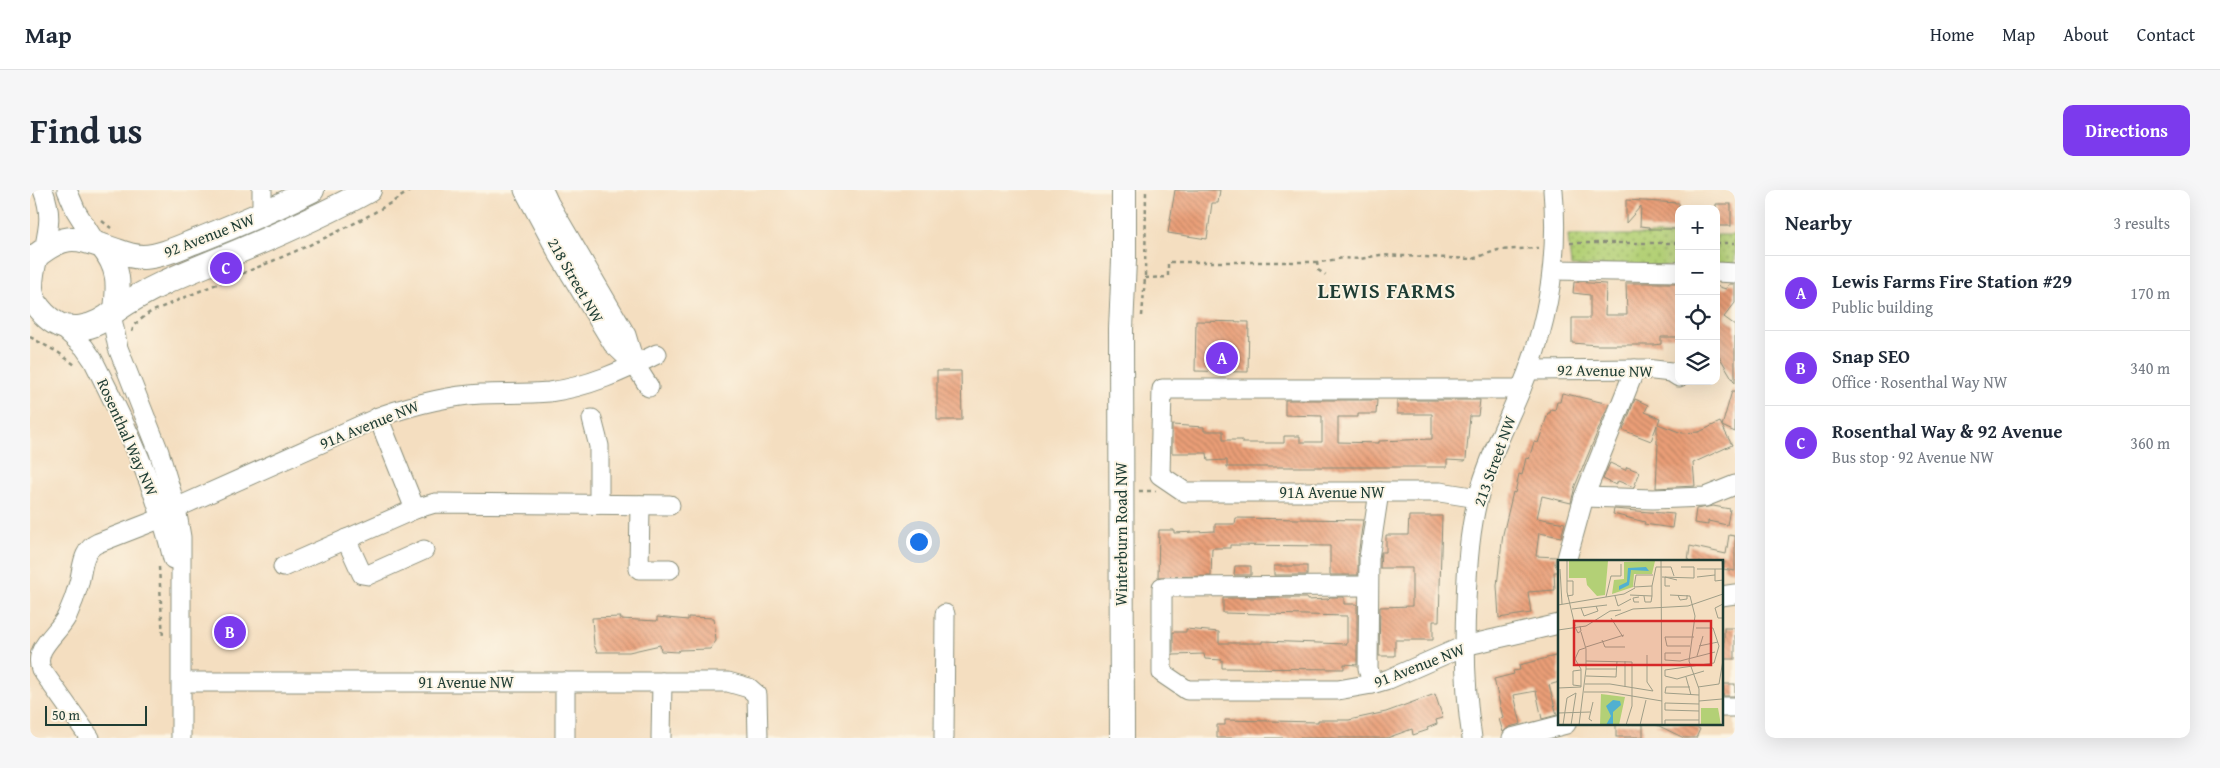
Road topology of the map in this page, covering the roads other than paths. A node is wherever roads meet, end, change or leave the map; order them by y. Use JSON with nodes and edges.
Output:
{"nodes":[{"id":1,"x":43,"y":190,"type":"edge"},
{"id":2,"x":67,"y":190,"type":"edge"},
{"id":3,"x":262,"y":190,"type":"edge"},
{"id":4,"x":312,"y":190,"type":"edge"},
{"id":5,"x":369,"y":190,"type":"edge"},
{"id":6,"x":524,"y":190,"type":"edge"},
{"id":7,"x":543,"y":190,"type":"edge"},
{"id":8,"x":1109,"y":190,"type":"edge"},
{"id":9,"x":1124,"y":190,"type":"edge"},
{"id":10,"x":1553,"y":190,"type":"edge"},
{"id":11,"x":262,"y":214,"type":"junction"},
{"id":12,"x":104,"y":240,"type":"junction"},
{"id":13,"x":37,"y":256,"type":"edge"},
{"id":14,"x":1553,"y":270,"type":"junction"},
{"id":15,"x":1675,"y":272,"type":"edge"},
{"id":16,"x":1720,"y":272,"type":"edge"},
{"id":17,"x":1735,"y":273,"type":"edge"},
{"id":18,"x":114,"y":312,"type":"junction"},
{"id":19,"x":48,"y":320,"type":"edge"},
{"id":20,"x":1121,"y":329,"type":"junction"},
{"id":21,"x":657,"y":354,"type":"dead end"},
{"id":22,"x":635,"y":365,"type":"junction"},
{"id":23,"x":1635,"y":369,"type":"junction"},
{"id":24,"x":1529,"y":370,"type":"junction"},
{"id":25,"x":1675,"y":375,"type":"edge"},
{"id":26,"x":649,"y":387,"type":"dead end"},
{"id":27,"x":1521,"y":389,"type":"junction"},
{"id":28,"x":378,"y":417,"type":"junction"},
{"id":29,"x":592,"y":419,"type":"dead end"},
{"id":30,"x":1735,"y":485,"type":"edge"},
{"id":31,"x":1379,"y":492,"type":"junction"},
{"id":32,"x":1584,"y":497,"type":"junction"},
{"id":33,"x":1478,"y":498,"type":"junction"},
{"id":34,"x":599,"y":504,"type":"junction"},
{"id":35,"x":640,"y":505,"type":"junction"},
{"id":36,"x":670,"y":505,"type":"dead end"},
{"id":37,"x":414,"y":509,"type":"junction"},
{"id":38,"x":169,"y":513,"type":"junction"},
{"id":39,"x":346,"y":539,"type":"junction"},
{"id":40,"x":424,"y":550,"type":"dead end"},
{"id":41,"x":1567,"y":560,"type":"edge"},
{"id":42,"x":283,"y":567,"type":"dead end"},
{"id":43,"x":670,"y":569,"type":"dead end"},
{"id":44,"x":1368,"y":586,"type":"junction"},
{"id":45,"x":1735,"y":594,"type":"edge"},
{"id":46,"x":1722,"y":596,"type":"edge"},
{"id":47,"x":944,"y":614,"type":"dead end"},
{"id":48,"x":1558,"y":624,"type":"edge"},
{"id":49,"x":1464,"y":646,"type":"junction"},
{"id":50,"x":182,"y":682,"type":"junction"},
{"id":51,"x":565,"y":682,"type":"junction"},
{"id":52,"x":662,"y":682,"type":"junction"},
{"id":53,"x":1372,"y":684,"type":"junction"},
{"id":54,"x":1722,"y":707,"type":"edge"},
{"id":55,"x":1735,"y":707,"type":"edge"},
{"id":56,"x":1558,"y":726,"type":"edge"},
{"id":57,"x":90,"y":738,"type":"edge"},
{"id":58,"x":181,"y":738,"type":"edge"},
{"id":59,"x":565,"y":738,"type":"edge"},
{"id":60,"x":661,"y":738,"type":"edge"},
{"id":61,"x":758,"y":738,"type":"edge"},
{"id":62,"x":944,"y":738,"type":"edge"},
{"id":63,"x":1122,"y":738,"type":"edge"},
{"id":64,"x":1472,"y":738,"type":"edge"},
{"id":65,"x":1512,"y":738,"type":"edge"}],
"edges":[{"from":1,"to":13,"type":"street"},
{"from":2,"to":12,"type":"street"},
{"from":3,"to":11,"type":"street"},
{"from":4,"to":11,"type":"main road","name":"92 Avenue NW"},
{"from":5,"to":18,"type":"main road","name":"92 Avenue NW"},
{"from":6,"to":22,"type":"street","name":"218 Street NW"},
{"from":7,"to":22,"type":"street","name":"218 Street NW"},
{"from":8,"to":20,"type":"main road","name":"Winterburn Road NW"},
{"from":9,"to":20,"type":"main road","name":"Winterburn Road NW"},
{"from":10,"to":14,"type":"street","name":"213 Street NW"},
{"from":11,"to":12,"type":"main road","name":"92 Avenue NW"},
{"from":12,"to":13,"type":"main road","name":"92 Avenue NW"},
{"from":12,"to":18,"type":"main road"},
{"from":13,"to":19,"type":"main road"},
{"from":14,"to":15,"type":"street"},
{"from":14,"to":24,"type":"street","name":"213 Street NW"},
{"from":16,"to":17,"type":"street"},
{"from":18,"to":19,"type":"main road","name":"92 Avenue NW"},
{"from":18,"to":38,"type":"street","name":"Rosenthal Way NW"},
{"from":19,"to":38,"type":"street","name":"Rosenthal Way NW"},
{"from":20,"to":63,"type":"main road","name":"Winterburn Road NW"},
{"from":21,"to":22,"type":"street","name":"91A Avenue NW"},
{"from":22,"to":26,"type":"street","name":"218 Street NW"},
{"from":22,"to":28,"type":"street","name":"91A Avenue NW"},
{"from":23,"to":24,"type":"street","name":"92 Avenue NW"},
{"from":23,"to":25,"type":"street","name":"92 Avenue NW"},
{"from":23,"to":32,"type":"street"},
{"from":24,"to":27,"type":"street","name":"213 Street NW"},
{"from":27,"to":31,"type":"street","name":"91A Avenue NW"},
{"from":27,"to":33,"type":"street","name":"213 Street NW"},
{"from":28,"to":37,"type":"street"},
{"from":28,"to":38,"type":"street","name":"91A Avenue NW"},
{"from":29,"to":34,"type":"street"},
{"from":30,"to":32,"type":"street"},
{"from":31,"to":33,"type":"street","name":"91A Avenue NW"},
{"from":31,"to":44,"type":"street"},
{"from":32,"to":41,"type":"street"},
{"from":33,"to":49,"type":"street","name":"213 Street NW"},
{"from":34,"to":35,"type":"street"},
{"from":34,"to":37,"type":"street"},
{"from":35,"to":36,"type":"street"},
{"from":35,"to":43,"type":"street"},
{"from":37,"to":39,"type":"street"},
{"from":38,"to":50,"type":"street","name":"Rosenthal Way NW"},
{"from":38,"to":57,"type":"street","name":"91A Avenue NW"},
{"from":39,"to":40,"type":"street"},
{"from":39,"to":42,"type":"street"},
{"from":44,"to":53,"type":"street"},
{"from":44,"to":53,"type":"street","name":"91 Avenue NW"},
{"from":45,"to":46,"type":"street"},
{"from":47,"to":62,"type":"street"},
{"from":48,"to":49,"type":"street","name":"91 Avenue NW"},
{"from":49,"to":53,"type":"street","name":"91 Avenue NW"},
{"from":49,"to":64,"type":"street","name":"213 Street NW"},
{"from":50,"to":51,"type":"street","name":"91 Avenue NW"},
{"from":50,"to":58,"type":"street","name":"Rosenthal Way NW"},
{"from":51,"to":52,"type":"street","name":"91 Avenue NW"},
{"from":51,"to":59,"type":"street"},
{"from":52,"to":60,"type":"street"},
{"from":52,"to":61,"type":"street","name":"91 Avenue NW"},
{"from":54,"to":55,"type":"street"},
{"from":56,"to":65,"type":"street"}]}
